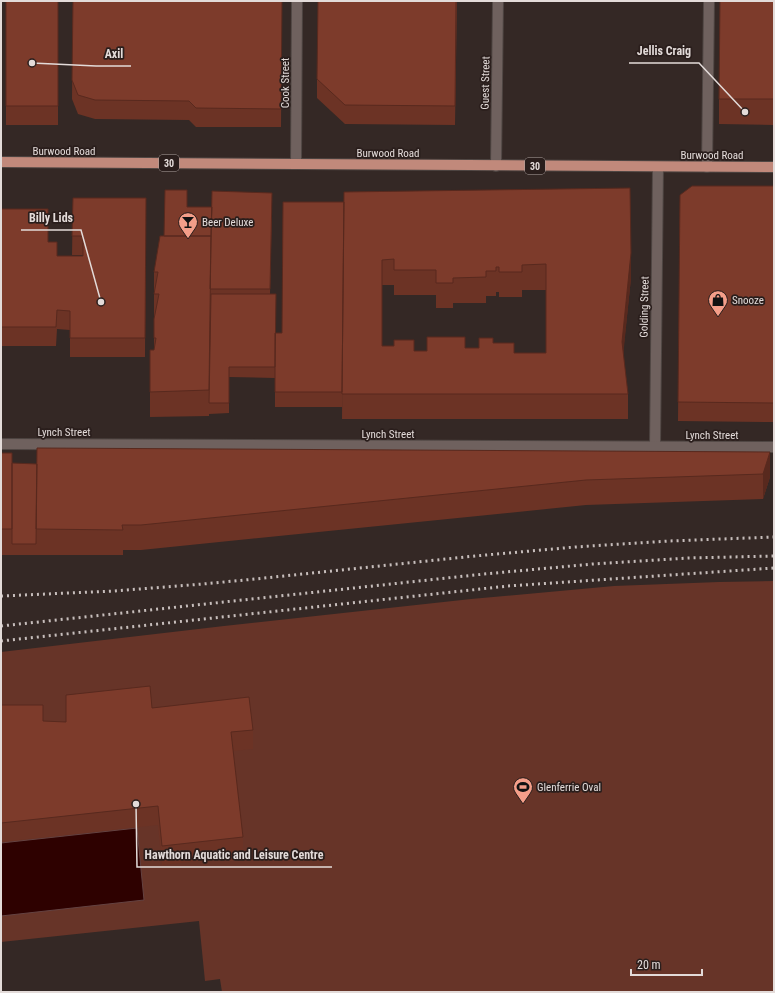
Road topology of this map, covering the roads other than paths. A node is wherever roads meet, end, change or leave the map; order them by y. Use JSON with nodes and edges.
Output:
{"nodes":[{"id":1,"x":297,"y":1,"type":"edge"},
{"id":2,"x":498,"y":1,"type":"edge"},
{"id":3,"x":709,"y":1,"type":"edge"},
{"id":4,"x":1,"y":162,"type":"edge"},
{"id":5,"x":296,"y":164,"type":"junction"},
{"id":6,"x":496,"y":166,"type":"junction"},
{"id":7,"x":658,"y":167,"type":"junction"},
{"id":8,"x":707,"y":167,"type":"junction"},
{"id":9,"x":774,"y":168,"type":"edge"},
{"id":10,"x":1,"y":444,"type":"edge"},
{"id":11,"x":655,"y":447,"type":"junction"},
{"id":12,"x":774,"y":447,"type":"edge"}],
"edges":[{"from":1,"to":5,"type":"street","name":"Cook Street"},
{"from":2,"to":6,"type":"street","name":"Guest Street"},
{"from":3,"to":8,"type":"street"},
{"from":4,"to":5,"type":"main road","name":"Burwood Road","number":"30"},
{"from":5,"to":6,"type":"main road","name":"Burwood Road","number":"30"},
{"from":6,"to":7,"type":"main road","name":"Burwood Road","number":"30"},
{"from":7,"to":8,"type":"main road","name":"Burwood Road","number":"30"},
{"from":7,"to":11,"type":"street","name":"Golding Street"},
{"from":8,"to":9,"type":"main road","name":"Burwood Road","number":"30"},
{"from":10,"to":11,"type":"street","name":"Lynch Street"},
{"from":11,"to":12,"type":"street","name":"Lynch Street"}]}
